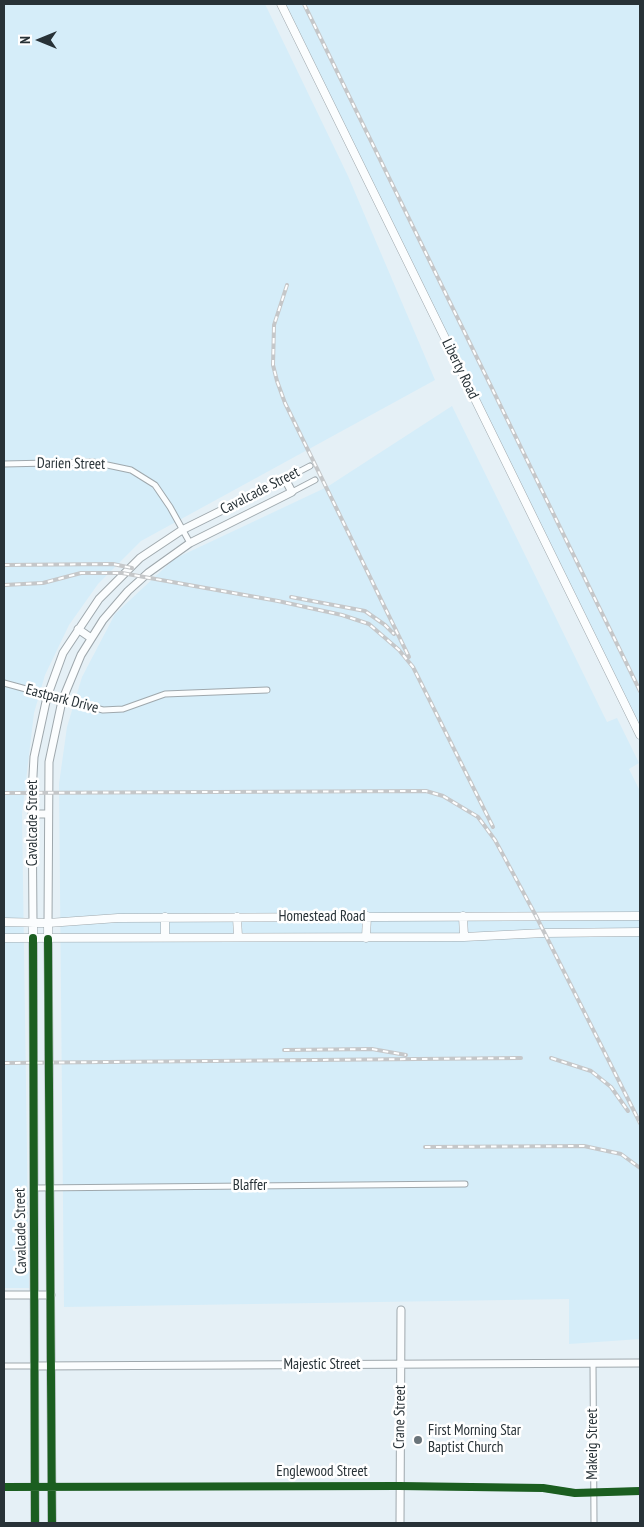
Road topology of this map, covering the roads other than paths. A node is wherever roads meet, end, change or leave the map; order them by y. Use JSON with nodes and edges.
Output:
{"nodes":[{"id":1,"x":281,"y":4,"type":"edge"},
{"id":2,"x":4,"y":464,"type":"edge"},
{"id":3,"x":310,"y":466,"type":"dead end"},
{"id":4,"x":285,"y":479,"type":"junction"},
{"id":5,"x":315,"y":480,"type":"dead end"},
{"id":6,"x":292,"y":492,"type":"junction"},
{"id":7,"x":182,"y":530,"type":"junction"},
{"id":8,"x":190,"y":543,"type":"junction"},
{"id":9,"x":78,"y":629,"type":"junction"},
{"id":10,"x":91,"y":638,"type":"junction"},
{"id":11,"x":4,"y":683,"type":"edge"},
{"id":12,"x":268,"y":690,"type":"dead end"},
{"id":13,"x":47,"y":696,"type":"junction"},
{"id":14,"x":62,"y":701,"type":"junction"},
{"id":15,"x":640,"y":735,"type":"edge"},
{"id":16,"x":32,"y":814,"type":"junction"},
{"id":17,"x":48,"y":814,"type":"junction"},
{"id":18,"x":367,"y":916,"type":"junction"},
{"id":19,"x":463,"y":916,"type":"junction"},
{"id":20,"x":628,"y":916,"type":"junction"},
{"id":21,"x":640,"y":916,"type":"edge"},
{"id":22,"x":237,"y":917,"type":"junction"},
{"id":23,"x":165,"y":918,"type":"junction"},
{"id":24,"x":4,"y":922,"type":"edge"},
{"id":25,"x":33,"y":922,"type":"junction"},
{"id":26,"x":48,"y":922,"type":"junction"},
{"id":27,"x":628,"y":932,"type":"junction"},
{"id":28,"x":640,"y":932,"type":"edge"},
{"id":29,"x":165,"y":937,"type":"junction"},
{"id":30,"x":238,"y":937,"type":"junction"},
{"id":31,"x":464,"y":937,"type":"junction"},
{"id":32,"x":4,"y":938,"type":"edge"},
{"id":33,"x":33,"y":938,"type":"junction"},
{"id":34,"x":366,"y":938,"type":"junction"},
{"id":35,"x":48,"y":939,"type":"junction"},
{"id":36,"x":465,"y":1184,"type":"dead end"},
{"id":37,"x":35,"y":1188,"type":"junction"},
{"id":38,"x":51,"y":1188,"type":"junction"},
{"id":39,"x":4,"y":1295,"type":"edge"},
{"id":40,"x":36,"y":1295,"type":"junction"},
{"id":41,"x":51,"y":1295,"type":"junction"},
{"id":42,"x":401,"y":1310,"type":"dead end"},
{"id":43,"x":640,"y":1363,"type":"edge"},
{"id":44,"x":593,"y":1364,"type":"junction"},
{"id":45,"x":401,"y":1365,"type":"junction"},
{"id":46,"x":4,"y":1366,"type":"edge"},
{"id":47,"x":35,"y":1366,"type":"junction"},
{"id":48,"x":52,"y":1366,"type":"junction"},
{"id":49,"x":400,"y":1486,"type":"junction"},
{"id":50,"x":4,"y":1487,"type":"edge"},
{"id":51,"x":35,"y":1487,"type":"junction"},
{"id":52,"x":52,"y":1487,"type":"junction"},
{"id":53,"x":640,"y":1491,"type":"edge"},
{"id":54,"x":594,"y":1492,"type":"junction"},
{"id":55,"x":35,"y":1523,"type":"edge"},
{"id":56,"x":52,"y":1523,"type":"edge"},
{"id":57,"x":400,"y":1523,"type":"edge"},
{"id":58,"x":594,"y":1523,"type":"edge"}],
"edges":[{"from":1,"to":15,"type":"main road","name":"Liberty Road"},
{"from":2,"to":7,"type":"street","name":"Darien Street"},
{"from":3,"to":4,"type":"street","name":"Cavalcade Street"},
{"from":4,"to":6,"type":"street"},
{"from":4,"to":7,"type":"street","name":"Cavalcade Street"},
{"from":5,"to":6,"type":"street","name":"Cavalcade Street"},
{"from":6,"to":8,"type":"street","name":"Cavalcade Street"},
{"from":7,"to":8,"type":"street","name":"Darien Street"},
{"from":7,"to":9,"type":"street","name":"Cavalcade Street"},
{"from":8,"to":10,"type":"street","name":"Cavalcade Street"},
{"from":9,"to":10,"type":"street"},
{"from":9,"to":13,"type":"street","name":"Cavalcade Street"},
{"from":10,"to":14,"type":"street","name":"Cavalcade Street"},
{"from":11,"to":13,"type":"street","name":"Eastpark Drive"},
{"from":12,"to":14,"type":"street","name":"Eastpark Drive"},
{"from":13,"to":14,"type":"street","name":"Eastpark Drive"},
{"from":13,"to":16,"type":"street","name":"Cavalcade Street"},
{"from":14,"to":17,"type":"street","name":"Cavalcade Street"},
{"from":16,"to":17,"type":"street"},
{"from":16,"to":25,"type":"street","name":"Cavalcade Street"},
{"from":17,"to":26,"type":"street","name":"Cavalcade Street"},
{"from":18,"to":19,"type":"main road","name":"Homestead Road"},
{"from":18,"to":22,"type":"main road","name":"Homestead Road"},
{"from":18,"to":34,"type":"main road"},
{"from":19,"to":20,"type":"main road","name":"Homestead Road"},
{"from":19,"to":31,"type":"main road"},
{"from":20,"to":21,"type":"main road","name":"Homestead Road"},
{"from":20,"to":27,"type":"main road"},
{"from":22,"to":23,"type":"main road","name":"Homestead Road"},
{"from":22,"to":30,"type":"main road"},
{"from":23,"to":26,"type":"main road","name":"Homestead Road"},
{"from":23,"to":29,"type":"main road"},
{"from":24,"to":25,"type":"main road","name":"Homestead Road"},
{"from":25,"to":26,"type":"main road","name":"Homestead Road"},
{"from":25,"to":33,"type":"main road","name":"Cavalcade Street"},
{"from":26,"to":35,"type":"main road","name":"Cavalcade Street"},
{"from":27,"to":28,"type":"main road","name":"Homestead Road"},
{"from":27,"to":31,"type":"main road","name":"Homestead Road"},
{"from":29,"to":30,"type":"main road","name":"Homestead Road"},
{"from":29,"to":35,"type":"main road","name":"Homestead Road"},
{"from":30,"to":34,"type":"main road","name":"Homestead Road"},
{"from":31,"to":34,"type":"main road","name":"Homestead Road"},
{"from":32,"to":33,"type":"main road","name":"Homestead Road"},
{"from":33,"to":35,"type":"main road","name":"Homestead Road"},
{"from":33,"to":37,"type":"main road","name":"Cavalcade Street"},
{"from":35,"to":38,"type":"main road","name":"Cavalcade Street"},
{"from":36,"to":38,"type":"street","name":"Blaffer"},
{"from":37,"to":38,"type":"street","name":"Blaffer"},
{"from":37,"to":40,"type":"main road","name":"Cavalcade Street"},
{"from":38,"to":41,"type":"main road","name":"Cavalcade Street"},
{"from":39,"to":40,"type":"street"},
{"from":40,"to":41,"type":"street"},
{"from":40,"to":47,"type":"main road","name":"Cavalcade Street"},
{"from":41,"to":48,"type":"main road","name":"Cavalcade Street"},
{"from":42,"to":45,"type":"street","name":"Crane Street"},
{"from":43,"to":44,"type":"street","name":"Majestic Street"},
{"from":44,"to":45,"type":"street","name":"Majestic Street"},
{"from":44,"to":54,"type":"street","name":"Makeig Street"},
{"from":45,"to":48,"type":"street","name":"Majestic Street"},
{"from":45,"to":49,"type":"street","name":"Crane Street"},
{"from":46,"to":47,"type":"street","name":"Majestic Street"},
{"from":47,"to":48,"type":"street","name":"Majestic Street"},
{"from":47,"to":51,"type":"main road","name":"Cavalcade Street"},
{"from":48,"to":52,"type":"main road","name":"Cavalcade Street"},
{"from":49,"to":52,"type":"street","name":"Englewood Street"},
{"from":49,"to":54,"type":"street","name":"Englewood Street"},
{"from":49,"to":57,"type":"street","name":"Crane Street"},
{"from":50,"to":51,"type":"street","name":"Englewood Street"},
{"from":51,"to":52,"type":"street","name":"Englewood Street"},
{"from":51,"to":55,"type":"main road","name":"Cavalcade Street"},
{"from":52,"to":56,"type":"main road","name":"Cavalcade Street"},
{"from":53,"to":54,"type":"street","name":"Englewood Street"},
{"from":54,"to":58,"type":"street","name":"Makeig Street"}]}
